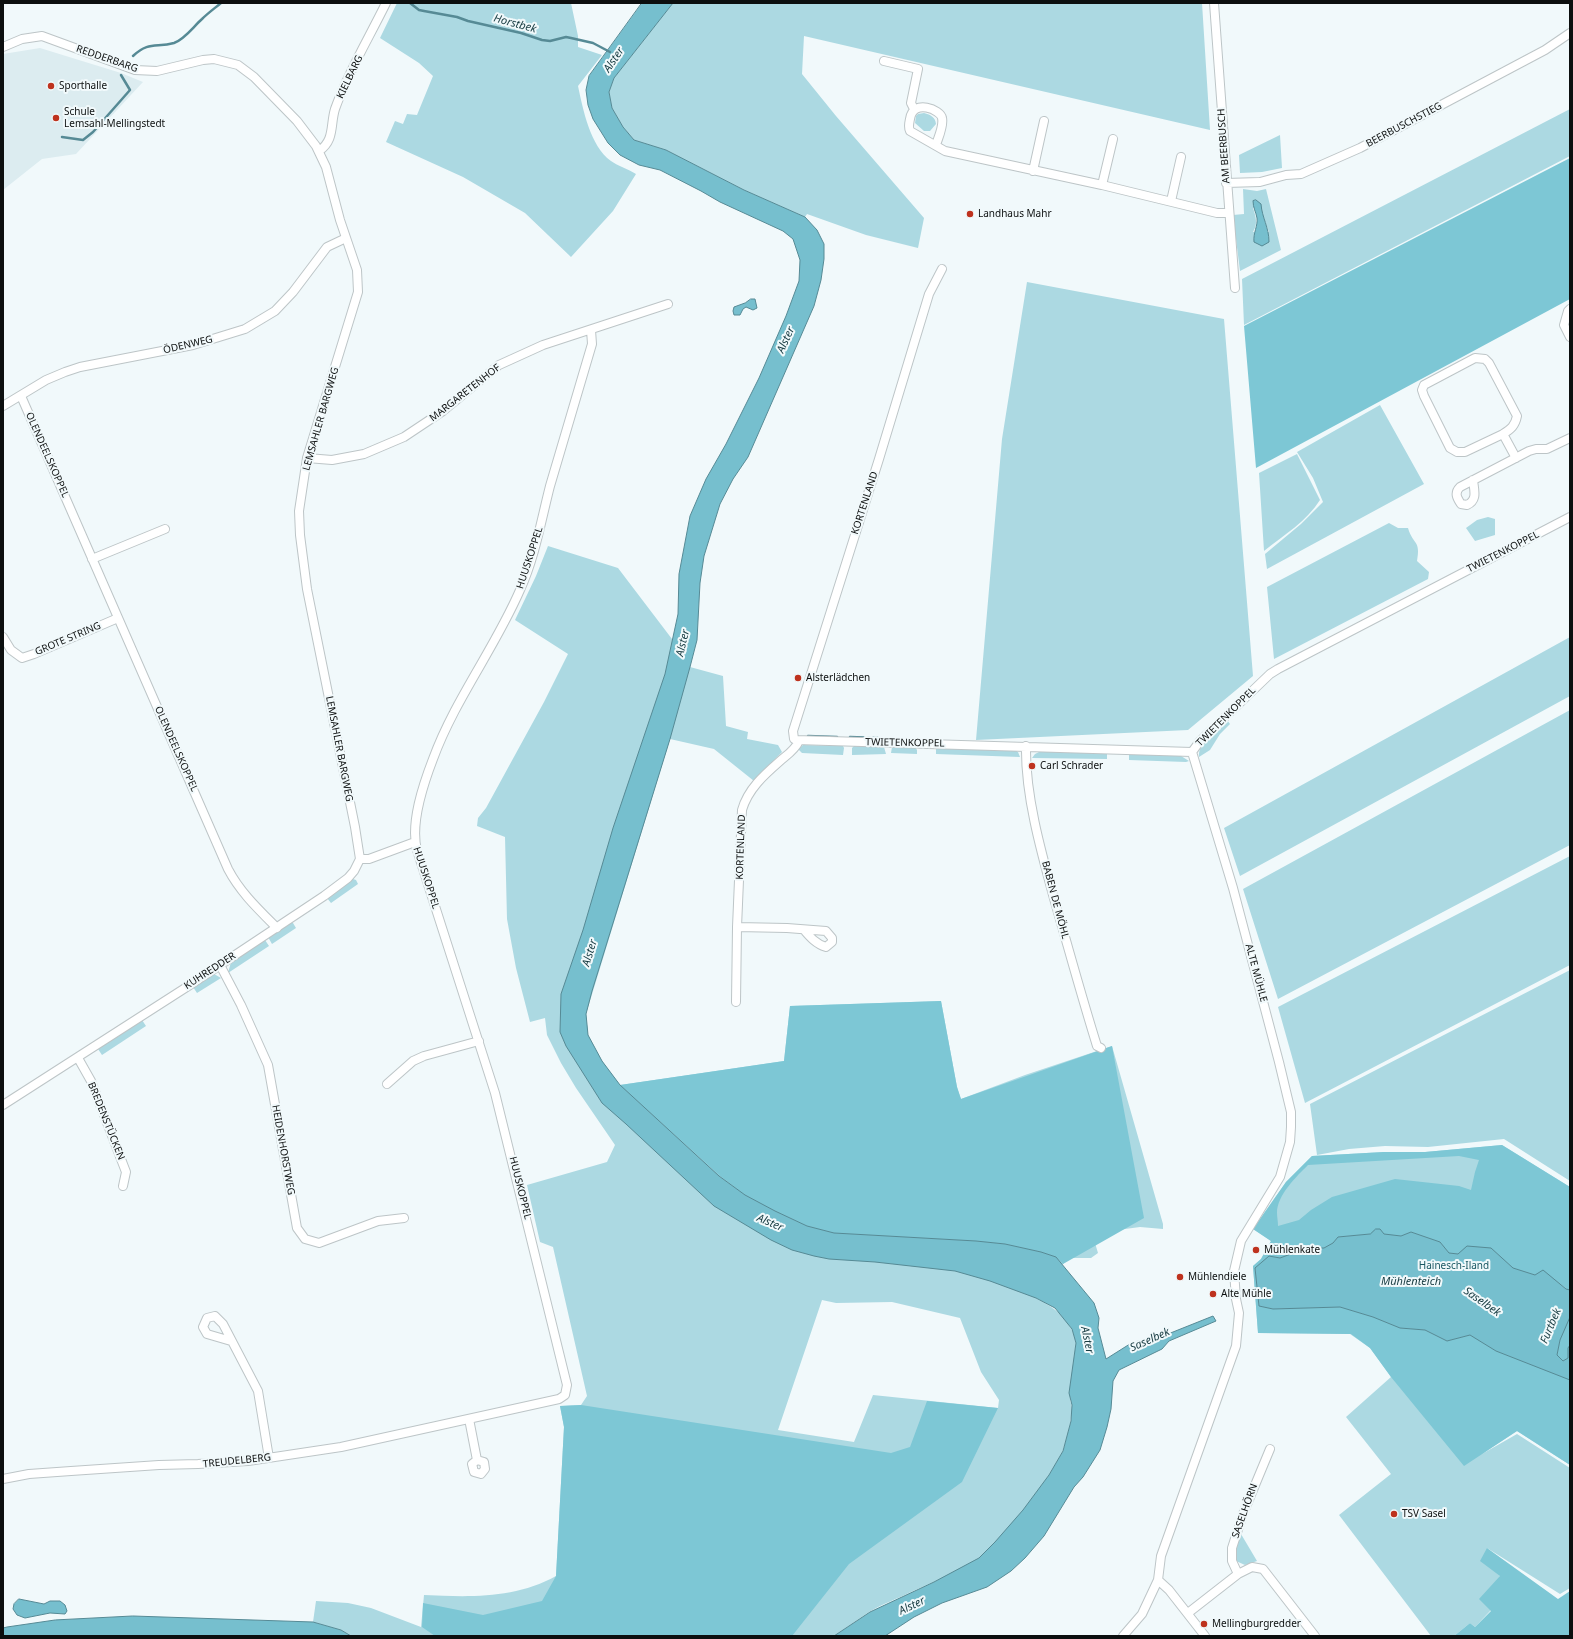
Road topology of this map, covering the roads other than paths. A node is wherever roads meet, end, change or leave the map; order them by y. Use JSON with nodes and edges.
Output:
{"nodes":[{"id":1,"x":386,"y":3,"type":"edge"},
{"id":2,"x":1214,"y":3,"type":"edge"},
{"id":3,"x":1570,"y":34,"type":"edge"},
{"id":4,"x":3,"y":47,"type":"edge"},
{"id":5,"x":884,"y":61,"type":"dead end"},
{"id":6,"x":914,"y":108,"type":"junction"},
{"id":7,"x":1044,"y":121,"type":"dead end"},
{"id":8,"x":1113,"y":139,"type":"dead end"},
{"id":9,"x":936,"y":146,"type":"junction"},
{"id":10,"x":319,"y":150,"type":"junction"},
{"id":11,"x":1181,"y":157,"type":"dead end"},
{"id":12,"x":1033,"y":171,"type":"junction"},
{"id":13,"x":1226,"y":183,"type":"junction"},
{"id":14,"x":1102,"y":185,"type":"junction"},
{"id":15,"x":1171,"y":202,"type":"junction"},
{"id":16,"x":1228,"y":213,"type":"junction"},
{"id":17,"x":346,"y":238,"type":"junction"},
{"id":18,"x":942,"y":268,"type":"dead end"},
{"id":19,"x":1235,"y":288,"type":"dead end"},
{"id":20,"x":668,"y":304,"type":"dead end"},
{"id":21,"x":1570,"y":309,"type":"edge"},
{"id":22,"x":591,"y":330,"type":"junction"},
{"id":23,"x":1570,"y":337,"type":"edge"},
{"id":24,"x":21,"y":396,"type":"junction"},
{"id":25,"x":3,"y":406,"type":"edge"},
{"id":26,"x":1503,"y":434,"type":"junction"},
{"id":27,"x":1570,"y":438,"type":"edge"},
{"id":28,"x":308,"y":458,"type":"junction"},
{"id":29,"x":1516,"y":458,"type":"junction"},
{"id":30,"x":1473,"y":480,"type":"dead end"},
{"id":31,"x":1570,"y":517,"type":"edge"},
{"id":32,"x":165,"y":529,"type":"dead end"},
{"id":33,"x":92,"y":559,"type":"junction"},
{"id":34,"x":118,"y":618,"type":"junction"},
{"id":35,"x":3,"y":637,"type":"edge"},
{"id":36,"x":797,"y":740,"type":"junction"},
{"id":37,"x":1026,"y":746,"type":"junction"},
{"id":38,"x":1192,"y":752,"type":"junction"},
{"id":39,"x":415,"y":842,"type":"junction"},
{"id":40,"x":360,"y":859,"type":"junction"},
{"id":41,"x":736,"y":927,"type":"junction"},
{"id":42,"x":277,"y":928,"type":"junction"},
{"id":43,"x":804,"y":930,"type":"dead end"},
{"id":44,"x":220,"y":966,"type":"junction"},
{"id":45,"x":736,"y":1002,"type":"dead end"},
{"id":46,"x":479,"y":1040,"type":"junction"},
{"id":47,"x":1101,"y":1048,"type":"dead end"},
{"id":48,"x":78,"y":1058,"type":"junction"},
{"id":49,"x":387,"y":1084,"type":"dead end"},
{"id":50,"x":3,"y":1105,"type":"edge"},
{"id":51,"x":123,"y":1186,"type":"dead end"},
{"id":52,"x":404,"y":1218,"type":"dead end"},
{"id":53,"x":231,"y":1341,"type":"dead end"},
{"id":54,"x":565,"y":1395,"type":"joint"},
{"id":55,"x":469,"y":1419,"type":"junction"},
{"id":56,"x":1270,"y":1450,"type":"dead end"},
{"id":57,"x":269,"y":1458,"type":"junction"},
{"id":58,"x":478,"y":1460,"type":"dead end"},
{"id":59,"x":3,"y":1479,"type":"edge"},
{"id":60,"x":1238,"y":1574,"type":"junction"},
{"id":61,"x":1158,"y":1580,"type":"junction"},
{"id":62,"x":1188,"y":1613,"type":"junction"},
{"id":63,"x":1123,"y":1636,"type":"edge"},
{"id":64,"x":1205,"y":1636,"type":"edge"},
{"id":65,"x":1315,"y":1636,"type":"edge"}],
"edges":[{"from":1,"to":10,"type":"street","name":"KIELBARG"},
{"from":2,"to":13,"type":"street","name":"AM BEERBUSCH"},
{"from":3,"to":13,"type":"street","name":"BEERBUSCHSTIEG"},
{"from":4,"to":10,"type":"street","name":"REDDERBARG"},
{"from":5,"to":6,"type":"street"},
{"from":6,"to":9,"type":"street"},
{"from":6,"to":9,"type":"street"},
{"from":7,"to":12,"type":"street"},
{"from":8,"to":14,"type":"street"},
{"from":9,"to":12,"type":"street"},
{"from":10,"to":17,"type":"street","name":"LEMSAHLER BARGWEG"},
{"from":11,"to":15,"type":"street"},
{"from":12,"to":14,"type":"street"},
{"from":13,"to":16,"type":"street","name":"AM BEERBUSCH"},
{"from":14,"to":15,"type":"street"},
{"from":15,"to":16,"type":"street"},
{"from":16,"to":19,"type":"street","name":"AM BEERBUSCH"},
{"from":17,"to":24,"type":"street","name":"ÖDENWEG"},
{"from":17,"to":28,"type":"street","name":"LEMSAHLER BARGWEG"},
{"from":18,"to":36,"type":"street","name":"KORTENLAND"},
{"from":20,"to":22,"type":"street","name":"MARGARETENHOF"},
{"from":21,"to":23,"type":"street"},
{"from":22,"to":28,"type":"street","name":"MARGARETENHOF"},
{"from":22,"to":39,"type":"street","name":"HUUSKOPPEL"},
{"from":24,"to":25,"type":"street","name":"ÖDENWEG"},
{"from":24,"to":33,"type":"street","name":"OLENDEELSKOPPEL"},
{"from":26,"to":26,"type":"street"},
{"from":26,"to":29,"type":"street"},
{"from":27,"to":29,"type":"street"},
{"from":28,"to":40,"type":"street","name":"LEMSAHLER BARGWEG"},
{"from":29,"to":30,"type":"street"},
{"from":31,"to":38,"type":"street","name":"TWIETENKOPPEL"},
{"from":32,"to":33,"type":"street"},
{"from":33,"to":34,"type":"street","name":"OLENDEELSKOPPEL"},
{"from":34,"to":35,"type":"street","name":"GROTE STRING"},
{"from":34,"to":42,"type":"street","name":"OLENDEELSKOPPEL"},
{"from":36,"to":37,"type":"street","name":"TWIETENKOPPEL"},
{"from":36,"to":41,"type":"street","name":"KORTENLAND"},
{"from":37,"to":38,"type":"street","name":"TWIETENKOPPEL"},
{"from":37,"to":47,"type":"street","name":"BABEN DE MÖHL"},
{"from":38,"to":61,"type":"street","name":"ALTE MÜHLE"},
{"from":39,"to":40,"type":"street"},
{"from":39,"to":46,"type":"street","name":"HUUSKOPPEL"},
{"from":40,"to":42,"type":"street","name":"KUHREDDER"},
{"from":41,"to":43,"type":"street"},
{"from":41,"to":45,"type":"street","name":"KORTENLAND"},
{"from":42,"to":44,"type":"street","name":"KUHREDDER"},
{"from":44,"to":48,"type":"street","name":"KUHREDDER"},
{"from":44,"to":52,"type":"street","name":"HEIDENHORSTWEG"},
{"from":46,"to":49,"type":"street"},
{"from":46,"to":54,"type":"street","name":"HUUSKOPPEL"},
{"from":48,"to":50,"type":"street","name":"KUHREDDER"},
{"from":48,"to":51,"type":"street","name":"BREDENSTÜCKEN"},
{"from":53,"to":57,"type":"street"},
{"from":54,"to":55,"type":"street","name":"TREUDELBERG"},
{"from":55,"to":57,"type":"street","name":"TREUDELBERG"},
{"from":55,"to":58,"type":"street"},
{"from":56,"to":60,"type":"street","name":"SASELHÖRN"},
{"from":57,"to":59,"type":"street","name":"TREUDELBERG"},
{"from":60,"to":62,"type":"street"},
{"from":60,"to":65,"type":"street"},
{"from":61,"to":62,"type":"street"},
{"from":61,"to":63,"type":"street"},
{"from":62,"to":64,"type":"street"}]}
